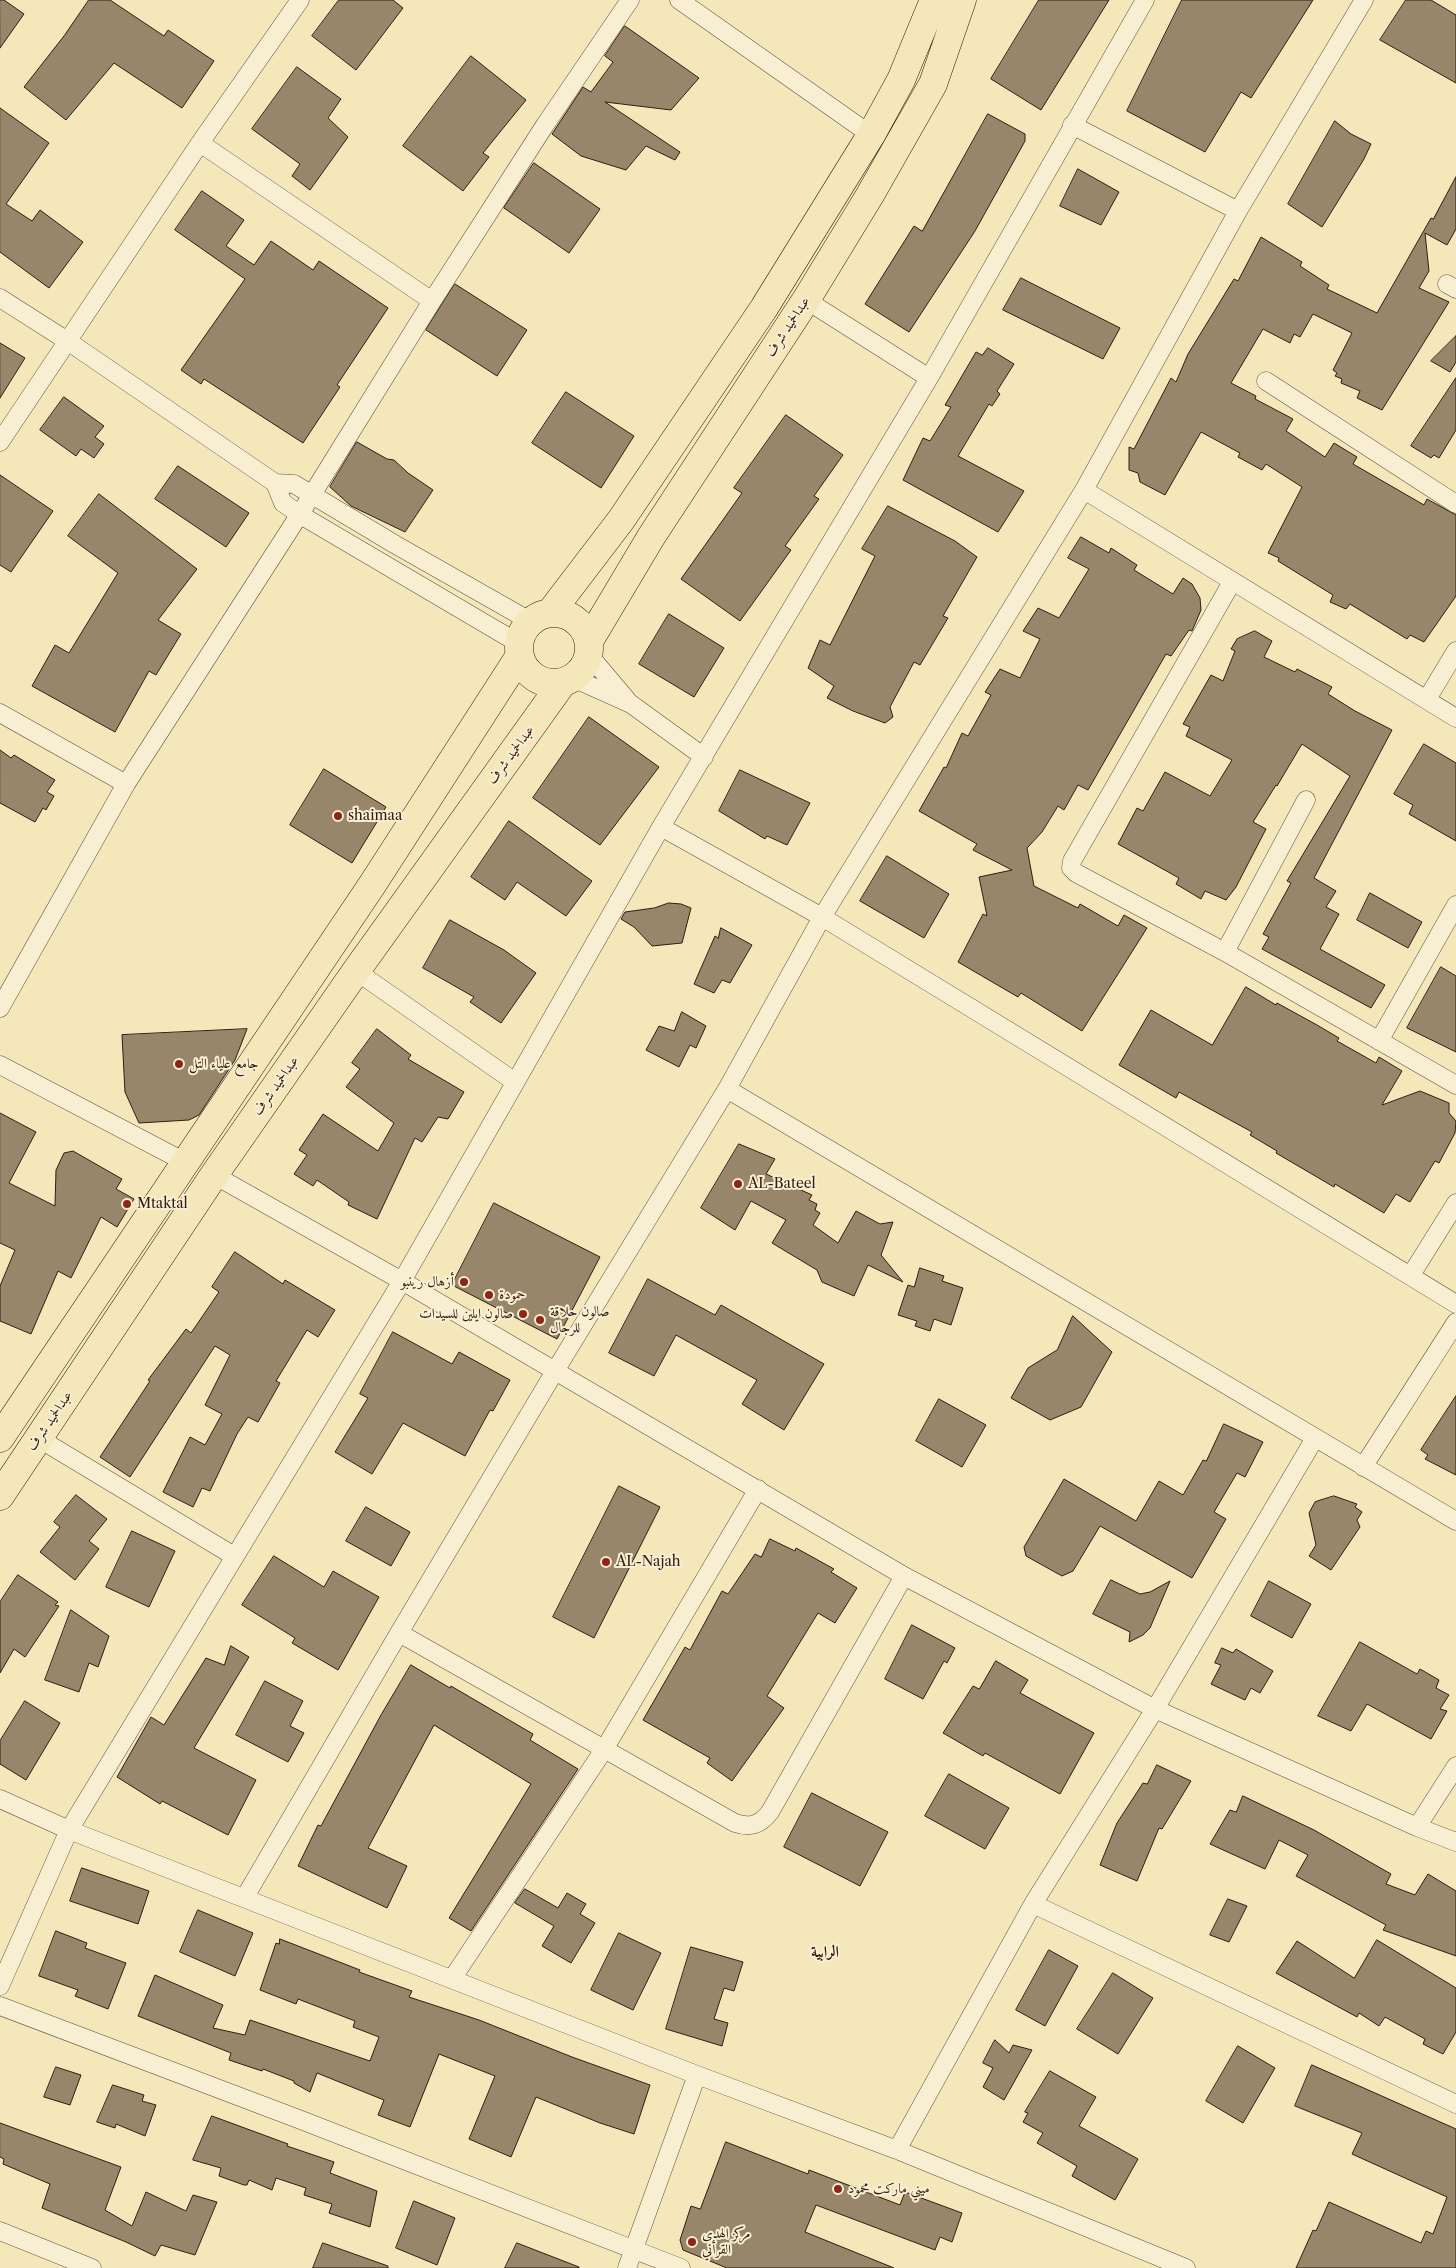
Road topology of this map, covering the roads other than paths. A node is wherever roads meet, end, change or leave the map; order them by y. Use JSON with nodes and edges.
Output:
{"nodes":[{"id":1,"x":300,"y":0,"type":"edge"},
{"id":2,"x":630,"y":0,"type":"edge"},
{"id":3,"x":679,"y":0,"type":"edge"},
{"id":4,"x":934,"y":0,"type":"edge"},
{"id":5,"x":962,"y":0,"type":"edge"},
{"id":6,"x":1145,"y":0,"type":"edge"},
{"id":7,"x":1364,"y":0,"type":"edge"},
{"id":8,"x":1072,"y":124,"type":"junction"},
{"id":9,"x":871,"y":135,"type":"junction"},
{"id":10,"x":200,"y":144,"type":"junction"},
{"id":11,"x":1238,"y":211,"type":"junction"},
{"id":12,"x":0,"y":298,"type":"edge"},
{"id":13,"x":806,"y":300,"type":"junction"},
{"id":14,"x":432,"y":301,"type":"junction"},
{"id":15,"x":69,"y":342,"type":"junction"},
{"id":16,"x":929,"y":378,"type":"junction"},
{"id":17,"x":1266,"y":380,"type":"dead end"},
{"id":18,"x":0,"y":442,"type":"edge"},
{"id":19,"x":275,"y":484,"type":"junction"},
{"id":20,"x":1084,"y":490,"type":"junction"},
{"id":21,"x":312,"y":495,"type":"junction"},
{"id":22,"x":1456,"y":504,"type":"edge"},
{"id":23,"x":300,"y":514,"type":"junction"},
{"id":24,"x":1232,"y":582,"type":"junction"},
{"id":25,"x":529,"y":633,"type":"junction"},
{"id":26,"x":589,"y":648,"type":"junction"},
{"id":27,"x":1456,"y":651,"type":"edge"},
{"id":28,"x":568,"y":680,"type":"junction"},
{"id":29,"x":1427,"y":699,"type":"junction"},
{"id":30,"x":631,"y":704,"type":"junction"},
{"id":31,"x":0,"y":713,"type":"edge"},
{"id":32,"x":1456,"y":718,"type":"edge"},
{"id":33,"x":704,"y":757,"type":"junction"},
{"id":34,"x":126,"y":784,"type":"junction"},
{"id":35,"x":1306,"y":800,"type":"dead end"},
{"id":36,"x":661,"y":828,"type":"junction"},
{"id":37,"x":1456,"y":905,"type":"edge"},
{"id":38,"x":822,"y":917,"type":"junction"},
{"id":39,"x":1225,"y":952,"type":"junction"},
{"id":40,"x":356,"y":971,"type":"junction"},
{"id":41,"x":0,"y":1008,"type":"edge"},
{"id":42,"x":1379,"y":1041,"type":"junction"},
{"id":43,"x":0,"y":1065,"type":"edge"},
{"id":44,"x":515,"y":1082,"type":"junction"},
{"id":45,"x":1456,"y":1085,"type":"edge"},
{"id":46,"x":727,"y":1089,"type":"junction"},
{"id":47,"x":185,"y":1162,"type":"junction"},
{"id":48,"x":214,"y":1175,"type":"junction"},
{"id":49,"x":1456,"y":1203,"type":"edge"},
{"id":50,"x":1411,"y":1275,"type":"junction"},
{"id":51,"x":402,"y":1281,"type":"junction"},
{"id":52,"x":1456,"y":1304,"type":"edge"},
{"id":53,"x":1456,"y":1322,"type":"edge"},
{"id":54,"x":555,"y":1371,"type":"junction"},
{"id":55,"x":0,"y":1438,"type":"edge"},
{"id":56,"x":38,"y":1438,"type":"junction"},
{"id":57,"x":1315,"y":1438,"type":"junction"},
{"id":58,"x":1363,"y":1467,"type":"junction"},
{"id":59,"x":758,"y":1489,"type":"junction"},
{"id":60,"x":0,"y":1496,"type":"edge"},
{"id":61,"x":1456,"y":1521,"type":"edge"},
{"id":62,"x":234,"y":1556,"type":"junction"},
{"id":63,"x":904,"y":1576,"type":"junction"},
{"id":64,"x":399,"y":1633,"type":"junction"},
{"id":65,"x":1155,"y":1709,"type":"junction"},
{"id":66,"x":605,"y":1748,"type":"junction"},
{"id":67,"x":1456,"y":1766,"type":"edge"},
{"id":68,"x":0,"y":1799,"type":"edge"},
{"id":69,"x":1417,"y":1827,"type":"junction"},
{"id":70,"x":69,"y":1830,"type":"junction"},
{"id":71,"x":1456,"y":1842,"type":"edge"},
{"id":72,"x":245,"y":1898,"type":"junction"},
{"id":73,"x":1033,"y":1904,"type":"junction"},
{"id":74,"x":452,"y":1979,"type":"junction"},
{"id":75,"x":0,"y":1986,"type":"edge"},
{"id":76,"x":0,"y":2006,"type":"edge"},
{"id":77,"x":697,"y":2076,"type":"junction"},
{"id":78,"x":1456,"y":2104,"type":"edge"},
{"id":79,"x":897,"y":2150,"type":"junction"},
{"id":80,"x":0,"y":2231,"type":"edge"},
{"id":81,"x":635,"y":2250,"type":"junction"},
{"id":82,"x":92,"y":2268,"type":"edge"},
{"id":83,"x":627,"y":2268,"type":"edge"},
{"id":84,"x":681,"y":2268,"type":"edge"},
{"id":85,"x":1186,"y":2268,"type":"edge"}],
"edges":[{"from":1,"to":10,"type":"street"},
{"from":2,"to":14,"type":"street"},
{"from":3,"to":9,"type":"street"},
{"from":4,"to":9,"type":"main road"},
{"from":5,"to":13,"type":"main road","name":"عبدالحميد شرف"},
{"from":6,"to":8,"type":"street"},
{"from":7,"to":11,"type":"street"},
{"from":8,"to":11,"type":"street"},
{"from":8,"to":16,"type":"street"},
{"from":9,"to":25,"type":"main road"},
{"from":10,"to":14,"type":"street"},
{"from":10,"to":15,"type":"street"},
{"from":11,"to":20,"type":"street"},
{"from":12,"to":15,"type":"street"},
{"from":13,"to":16,"type":"street"},
{"from":13,"to":26,"type":"main road","name":"عبدالحميد شرف"},
{"from":14,"to":21,"type":"street"},
{"from":15,"to":18,"type":"street"},
{"from":15,"to":19,"type":"street"},
{"from":16,"to":33,"type":"street"},
{"from":17,"to":22,"type":"street"},
{"from":19,"to":21,"type":"street"},
{"from":19,"to":23,"type":"street"},
{"from":20,"to":24,"type":"street"},
{"from":20,"to":38,"type":"street"},
{"from":21,"to":23,"type":"street"},
{"from":21,"to":25,"type":"street"},
{"from":23,"to":25,"type":"street"},
{"from":23,"to":34,"type":"street"},
{"from":24,"to":29,"type":"street"},
{"from":24,"to":39,"type":"street"},
{"from":25,"to":26,"type":"main road"},
{"from":25,"to":28,"type":"main road"},
{"from":25,"to":47,"type":"main road"},
{"from":26,"to":28,"type":"main road"},
{"from":26,"to":30,"type":"street"},
{"from":27,"to":29,"type":"street"},
{"from":28,"to":30,"type":"street"},
{"from":28,"to":40,"type":"main road","name":"عبدالحميد شرف"},
{"from":29,"to":32,"type":"street"},
{"from":30,"to":33,"type":"street"},
{"from":31,"to":34,"type":"street"},
{"from":33,"to":36,"type":"street"},
{"from":34,"to":41,"type":"street"},
{"from":35,"to":39,"type":"street"},
{"from":36,"to":38,"type":"street"},
{"from":36,"to":44,"type":"street"},
{"from":37,"to":42,"type":"street"},
{"from":38,"to":46,"type":"street"},
{"from":38,"to":50,"type":"street"},
{"from":39,"to":42,"type":"street"},
{"from":40,"to":44,"type":"street"},
{"from":40,"to":48,"type":"main road","name":"عبدالحميد شرف"},
{"from":42,"to":45,"type":"street"},
{"from":43,"to":47,"type":"street"},
{"from":44,"to":51,"type":"street"},
{"from":46,"to":54,"type":"street"},
{"from":46,"to":57,"type":"street"},
{"from":47,"to":55,"type":"main road"},
{"from":48,"to":51,"type":"street"},
{"from":48,"to":56,"type":"main road","name":"عبدالحميد شرف"},
{"from":49,"to":50,"type":"street"},
{"from":50,"to":52,"type":"street"},
{"from":51,"to":54,"type":"street"},
{"from":51,"to":62,"type":"street"},
{"from":53,"to":58,"type":"street"},
{"from":54,"to":59,"type":"street"},
{"from":54,"to":64,"type":"street"},
{"from":56,"to":60,"type":"main road","name":"عبدالحميد شرف"},
{"from":56,"to":62,"type":"street"},
{"from":57,"to":58,"type":"street"},
{"from":57,"to":65,"type":"street"},
{"from":58,"to":61,"type":"street"},
{"from":59,"to":63,"type":"street"},
{"from":59,"to":66,"type":"street"},
{"from":62,"to":70,"type":"street"},
{"from":63,"to":65,"type":"street"},
{"from":63,"to":66,"type":"street"},
{"from":64,"to":66,"type":"street"},
{"from":64,"to":72,"type":"street"},
{"from":65,"to":69,"type":"street"},
{"from":65,"to":73,"type":"street"},
{"from":66,"to":74,"type":"street"},
{"from":67,"to":69,"type":"street"},
{"from":68,"to":70,"type":"street"},
{"from":69,"to":71,"type":"street"},
{"from":70,"to":72,"type":"street"},
{"from":70,"to":75,"type":"street"},
{"from":72,"to":74,"type":"street"},
{"from":73,"to":78,"type":"street"},
{"from":73,"to":79,"type":"street"},
{"from":74,"to":77,"type":"street"},
{"from":76,"to":81,"type":"street"},
{"from":77,"to":79,"type":"street"},
{"from":77,"to":81,"type":"street"},
{"from":79,"to":85,"type":"street"},
{"from":80,"to":82,"type":"street"},
{"from":81,"to":83,"type":"street"},
{"from":81,"to":84,"type":"street"}]}
